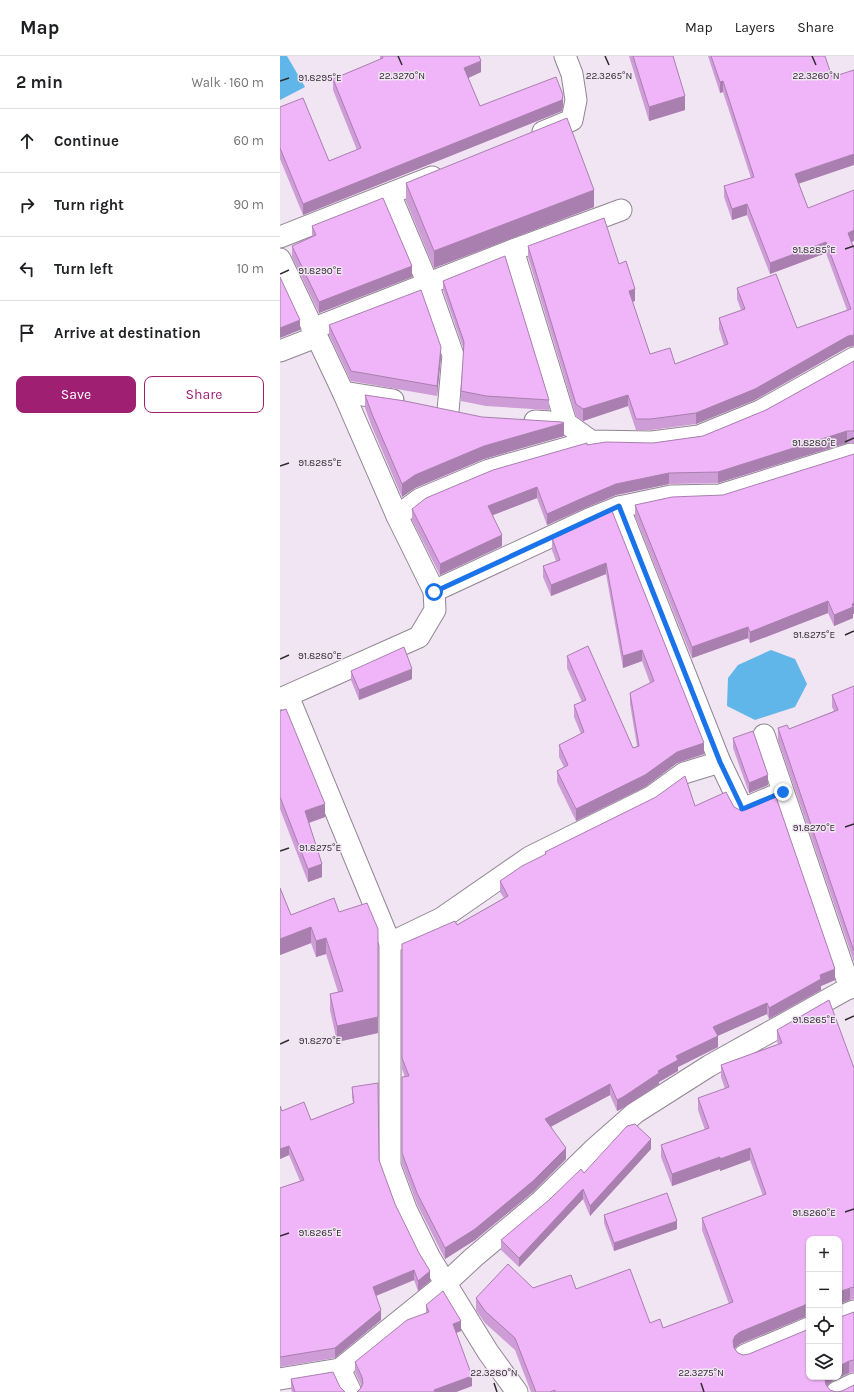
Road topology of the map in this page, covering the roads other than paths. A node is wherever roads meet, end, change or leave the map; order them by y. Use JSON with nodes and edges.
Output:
{"nodes":[{"id":1,"x":565,"y":56,"type":"edge"},
{"id":2,"x":528,"y":138,"type":"edge"},
{"id":3,"x":448,"y":171,"type":"edge"},
{"id":4,"x":390,"y":194,"type":"junction"},
{"id":5,"x":621,"y":210,"type":"dead end"},
{"id":6,"x":280,"y":237,"type":"edge"},
{"id":7,"x":513,"y":250,"type":"junction"},
{"id":8,"x":280,"y":259,"type":"edge"},
{"id":9,"x":428,"y":284,"type":"junction"},
{"id":10,"x":314,"y":333,"type":"junction"},
{"id":11,"x":280,"y":351,"type":"edge"},
{"id":12,"x":854,"y":358,"type":"edge"},
{"id":13,"x":343,"y":392,"type":"junction"},
{"id":14,"x":448,"y":411,"type":"junction"},
{"id":15,"x":470,"y":415,"type":"edge"},
{"id":16,"x":514,"y":420,"type":"edge"},
{"id":17,"x":566,"y":422,"type":"junction"},
{"id":18,"x":591,"y":441,"type":"junction"},
{"id":19,"x":851,"y":454,"type":"edge"},
{"id":20,"x":619,"y":506,"type":"junction"},
{"id":21,"x":397,"y":516,"type":"junction"},
{"id":22,"x":434,"y":592,"type":"junction"},
{"id":23,"x":284,"y":697,"type":"edge"},
{"id":24,"x":764,"y":735,"type":"dead end"},
{"id":25,"x":720,"y":762,"type":"junction"},
{"id":26,"x":783,"y":792,"type":"junction"},
{"id":27,"x":390,"y":943,"type":"junction"},
{"id":28,"x":852,"y":987,"type":"edge"},
{"id":29,"x":445,"y":1284,"type":"junction"},
{"id":30,"x":854,"y":1311,"type":"edge"},
{"id":31,"x":842,"y":1316,"type":"edge"},
{"id":32,"x":806,"y":1329,"type":"edge"},
{"id":33,"x":745,"y":1355,"type":"edge"},
{"id":34,"x":340,"y":1369,"type":"junction"},
{"id":35,"x":280,"y":1380,"type":"edge"},
{"id":36,"x":854,"y":1384,"type":"edge"},
{"id":37,"x":351,"y":1392,"type":"edge"},
{"id":38,"x":517,"y":1392,"type":"edge"},
{"id":39,"x":837,"y":1392,"type":"edge"}],
"edges":[{"from":1,"to":2,"type":"street"},
{"from":3,"to":4,"type":"street"},
{"from":4,"to":6,"type":"street"},
{"from":4,"to":9,"type":"street"},
{"from":5,"to":7,"type":"street"},
{"from":7,"to":9,"type":"street"},
{"from":7,"to":17,"type":"street"},
{"from":8,"to":10,"type":"street"},
{"from":9,"to":10,"type":"street"},
{"from":9,"to":14,"type":"street"},
{"from":10,"to":11,"type":"street"},
{"from":10,"to":13,"type":"street"},
{"from":12,"to":18,"type":"street"},
{"from":13,"to":14,"type":"street"},
{"from":13,"to":21,"type":"street"},
{"from":14,"to":15,"type":"street"},
{"from":16,"to":17,"type":"street"},
{"from":17,"to":18,"type":"street"},
{"from":18,"to":21,"type":"street"},
{"from":19,"to":20,"type":"street"},
{"from":20,"to":22,"type":"street"},
{"from":20,"to":25,"type":"street"},
{"from":21,"to":22,"type":"street"},
{"from":22,"to":23,"type":"street"},
{"from":23,"to":27,"type":"street"},
{"from":24,"to":26,"type":"street"},
{"from":25,"to":26,"type":"street"},
{"from":25,"to":27,"type":"street"},
{"from":26,"to":28,"type":"street"},
{"from":27,"to":29,"type":"street"},
{"from":28,"to":29,"type":"street"},
{"from":29,"to":34,"type":"street"},
{"from":29,"to":38,"type":"street"},
{"from":30,"to":31,"type":"street"},
{"from":32,"to":33,"type":"street"},
{"from":34,"to":35,"type":"street"},
{"from":34,"to":37,"type":"street"},
{"from":36,"to":39,"type":"street"}]}
